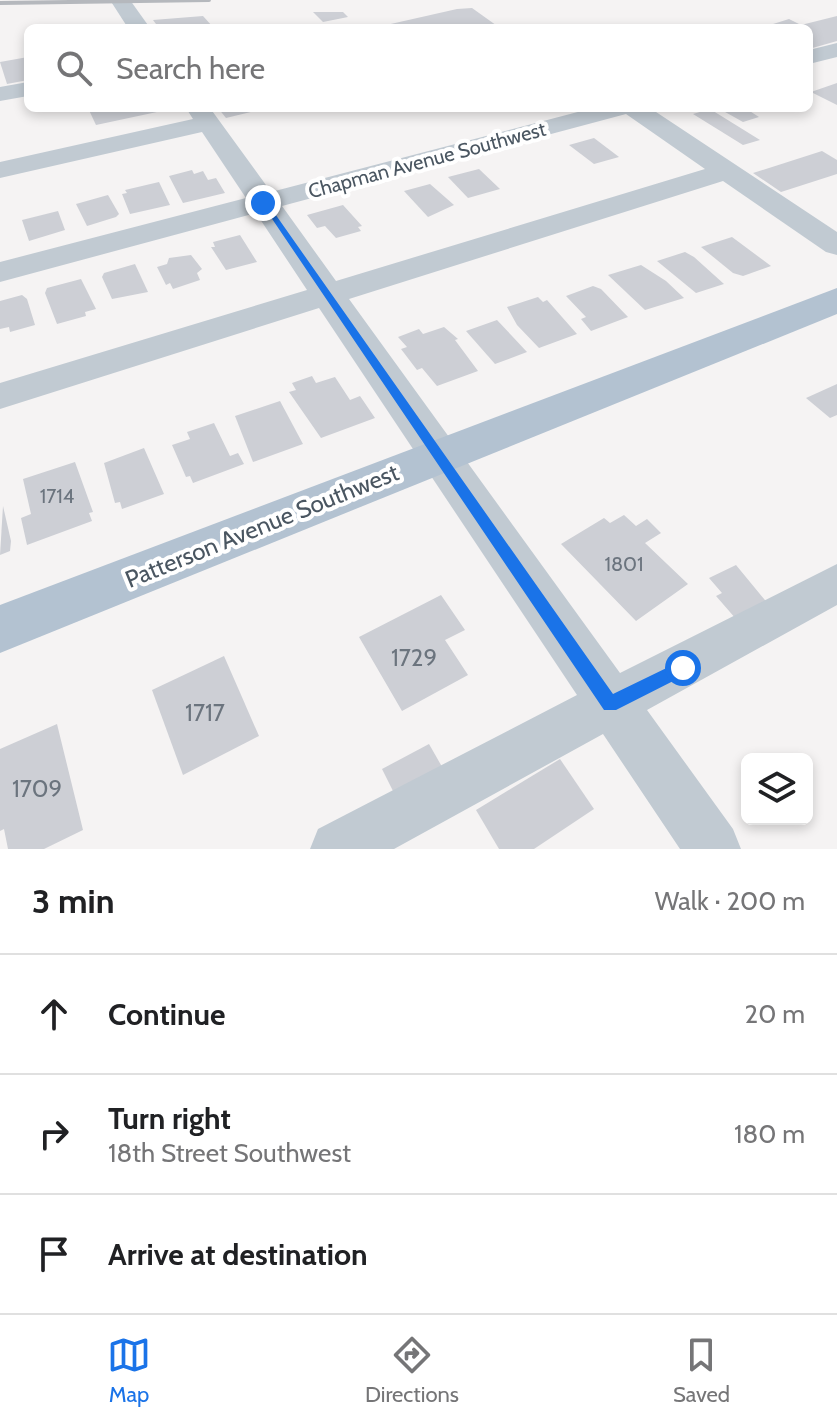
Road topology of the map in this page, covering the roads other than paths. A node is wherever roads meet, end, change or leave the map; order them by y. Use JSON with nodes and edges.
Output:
{"nodes":[{"id":1,"x":120,"y":0,"type":"edge"},
{"id":2,"x":136,"y":24,"type":"edge"},
{"id":3,"x":837,"y":50,"type":"edge"},
{"id":4,"x":813,"y":56,"type":"edge"},
{"id":5,"x":24,"y":90,"type":"edge"},
{"id":6,"x":0,"y":94,"type":"edge"},
{"id":7,"x":607,"y":112,"type":"edge"},
{"id":8,"x":639,"y":112,"type":"edge"},
{"id":9,"x":204,"y":115,"type":"edge"},
{"id":10,"x":0,"y":170,"type":"edge"},
{"id":11,"x":727,"y":171,"type":"junction"},
{"id":12,"x":263,"y":203,"type":"junction"},
{"id":13,"x":837,"y":246,"type":"edge"},
{"id":14,"x":0,"y":272,"type":"edge"},
{"id":15,"x":326,"y":295,"type":"junction"},
{"id":16,"x":837,"y":300,"type":"edge"},
{"id":17,"x":0,"y":396,"type":"edge"},
{"id":18,"x":439,"y":456,"type":"junction"},
{"id":19,"x":837,"y":583,"type":"edge"},
{"id":20,"x":0,"y":629,"type":"edge"},
{"id":21,"x":610,"y":704,"type":"junction"},
{"id":22,"x":338,"y":849,"type":"edge"},
{"id":23,"x":713,"y":849,"type":"edge"}],
"edges":[{"from":1,"to":2,"type":"street"},
{"from":3,"to":4,"type":"street"},
{"from":5,"to":6,"type":"street"},
{"from":7,"to":12,"type":"street","name":"Chapman Avenue Southwest"},
{"from":8,"to":11,"type":"street"},
{"from":9,"to":10,"type":"street"},
{"from":9,"to":12,"type":"street"},
{"from":11,"to":13,"type":"street"},
{"from":11,"to":15,"type":"street"},
{"from":12,"to":14,"type":"street","name":"Chapman Avenue Southwest"},
{"from":12,"to":15,"type":"street"},
{"from":15,"to":17,"type":"street"},
{"from":15,"to":18,"type":"street"},
{"from":16,"to":18,"type":"main road","name":"Patterson Avenue Southwest"},
{"from":18,"to":20,"type":"main road","name":"Patterson Avenue Southwest"},
{"from":18,"to":21,"type":"street"},
{"from":19,"to":21,"type":"street"},
{"from":21,"to":22,"type":"street"},
{"from":21,"to":23,"type":"street"}]}
